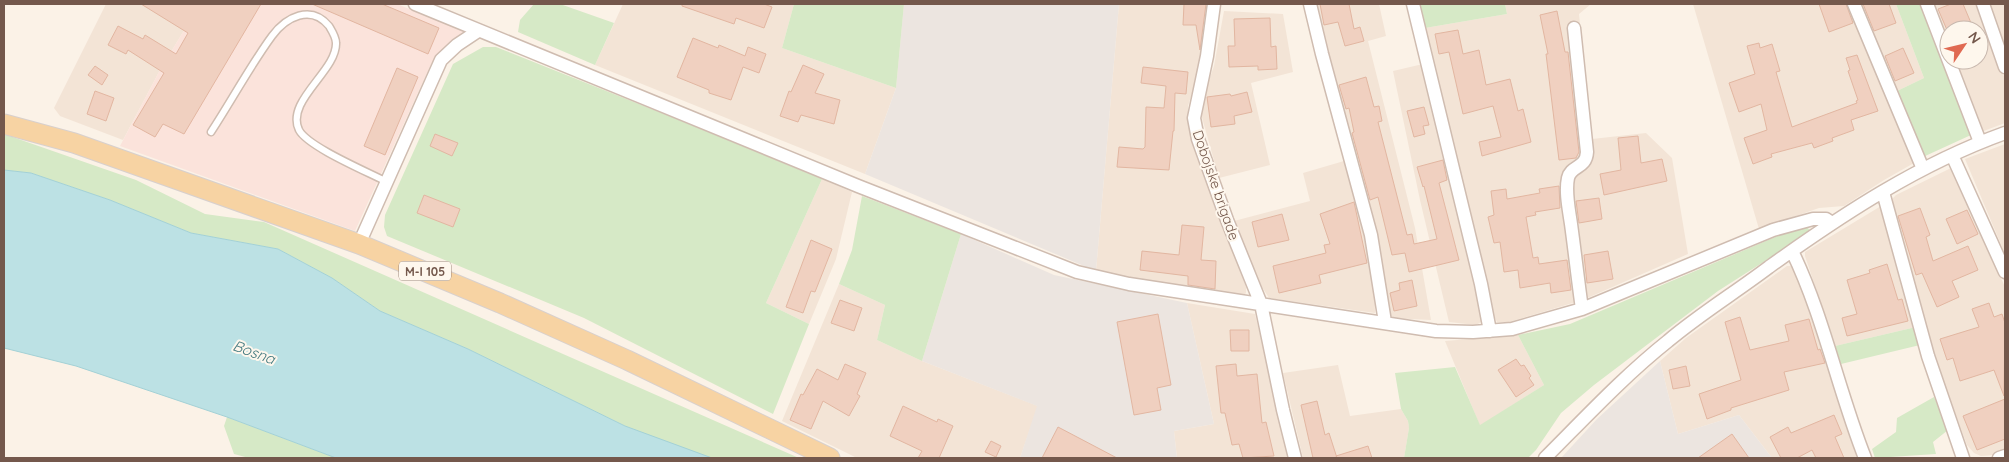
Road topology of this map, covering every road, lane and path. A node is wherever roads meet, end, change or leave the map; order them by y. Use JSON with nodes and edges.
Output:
{"nodes":[{"id":1,"x":415,"y":4,"type":"edge"},
{"id":2,"x":1214,"y":4,"type":"edge"},
{"id":3,"x":1310,"y":4,"type":"edge"},
{"id":4,"x":1413,"y":4,"type":"edge"},
{"id":5,"x":1854,"y":4,"type":"edge"},
{"id":6,"x":1927,"y":4,"type":"edge"},
{"id":7,"x":1983,"y":4,"type":"edge"},
{"id":8,"x":1574,"y":28,"type":"dead end"},
{"id":9,"x":478,"y":31,"type":"junction"},
{"id":10,"x":2005,"y":67,"type":"edge"},
{"id":11,"x":4,"y":124,"type":"edge"},
{"id":12,"x":211,"y":132,"type":"dead end"},
{"id":13,"x":2005,"y":133,"type":"edge"},
{"id":14,"x":1980,"y":142,"type":"junction"},
{"id":15,"x":1952,"y":155,"type":"junction"},
{"id":16,"x":1923,"y":169,"type":"junction"},
{"id":17,"x":387,"y":182,"type":"junction"},
{"id":18,"x":1883,"y":192,"type":"junction"},
{"id":19,"x":1832,"y":223,"type":"junction"},
{"id":20,"x":359,"y":244,"type":"junction"},
{"id":21,"x":1792,"y":251,"type":"junction"},
{"id":22,"x":2005,"y":272,"type":"edge"},
{"id":23,"x":1261,"y":304,"type":"junction"},
{"id":24,"x":1582,"y":309,"type":"junction"},
{"id":25,"x":1385,"y":322,"type":"junction"},
{"id":26,"x":1490,"y":331,"type":"junction"},
{"id":27,"x":2005,"y":456,"type":"edge"},
{"id":28,"x":830,"y":458,"type":"edge"},
{"id":29,"x":1295,"y":458,"type":"edge"},
{"id":30,"x":1545,"y":458,"type":"edge"},
{"id":31,"x":1865,"y":458,"type":"edge"},
{"id":32,"x":1963,"y":458,"type":"edge"},
{"id":33,"x":1999,"y":458,"type":"edge"}],
"edges":[{"from":1,"to":9,"type":"street"},
{"from":2,"to":23,"type":"street","name":"Dobojske brigade"},
{"from":3,"to":25,"type":"street"},
{"from":4,"to":26,"type":"street"},
{"from":5,"to":16,"type":"street"},
{"from":6,"to":14,"type":"street"},
{"from":7,"to":10,"type":"street"},
{"from":8,"to":24,"type":"street"},
{"from":9,"to":17,"type":"street"},
{"from":9,"to":23,"type":"street"},
{"from":11,"to":20,"type":"main road","number":"M-I 105"},
{"from":12,"to":17,"type":"lane"},
{"from":13,"to":14,"type":"street"},
{"from":14,"to":15,"type":"street"},
{"from":15,"to":16,"type":"street"},
{"from":15,"to":22,"type":"street"},
{"from":16,"to":18,"type":"street"},
{"from":17,"to":20,"type":"street"},
{"from":18,"to":19,"type":"street"},
{"from":18,"to":32,"type":"street"},
{"from":19,"to":21,"type":"street"},
{"from":19,"to":24,"type":"street"},
{"from":20,"to":28,"type":"main road","number":"M-I 105"},
{"from":21,"to":30,"type":"street"},
{"from":21,"to":31,"type":"street"},
{"from":23,"to":25,"type":"street"},
{"from":23,"to":29,"type":"street","name":"Dobojske brigade"},
{"from":24,"to":26,"type":"street"},
{"from":25,"to":26,"type":"street"},
{"from":27,"to":33,"type":"street"}]}
